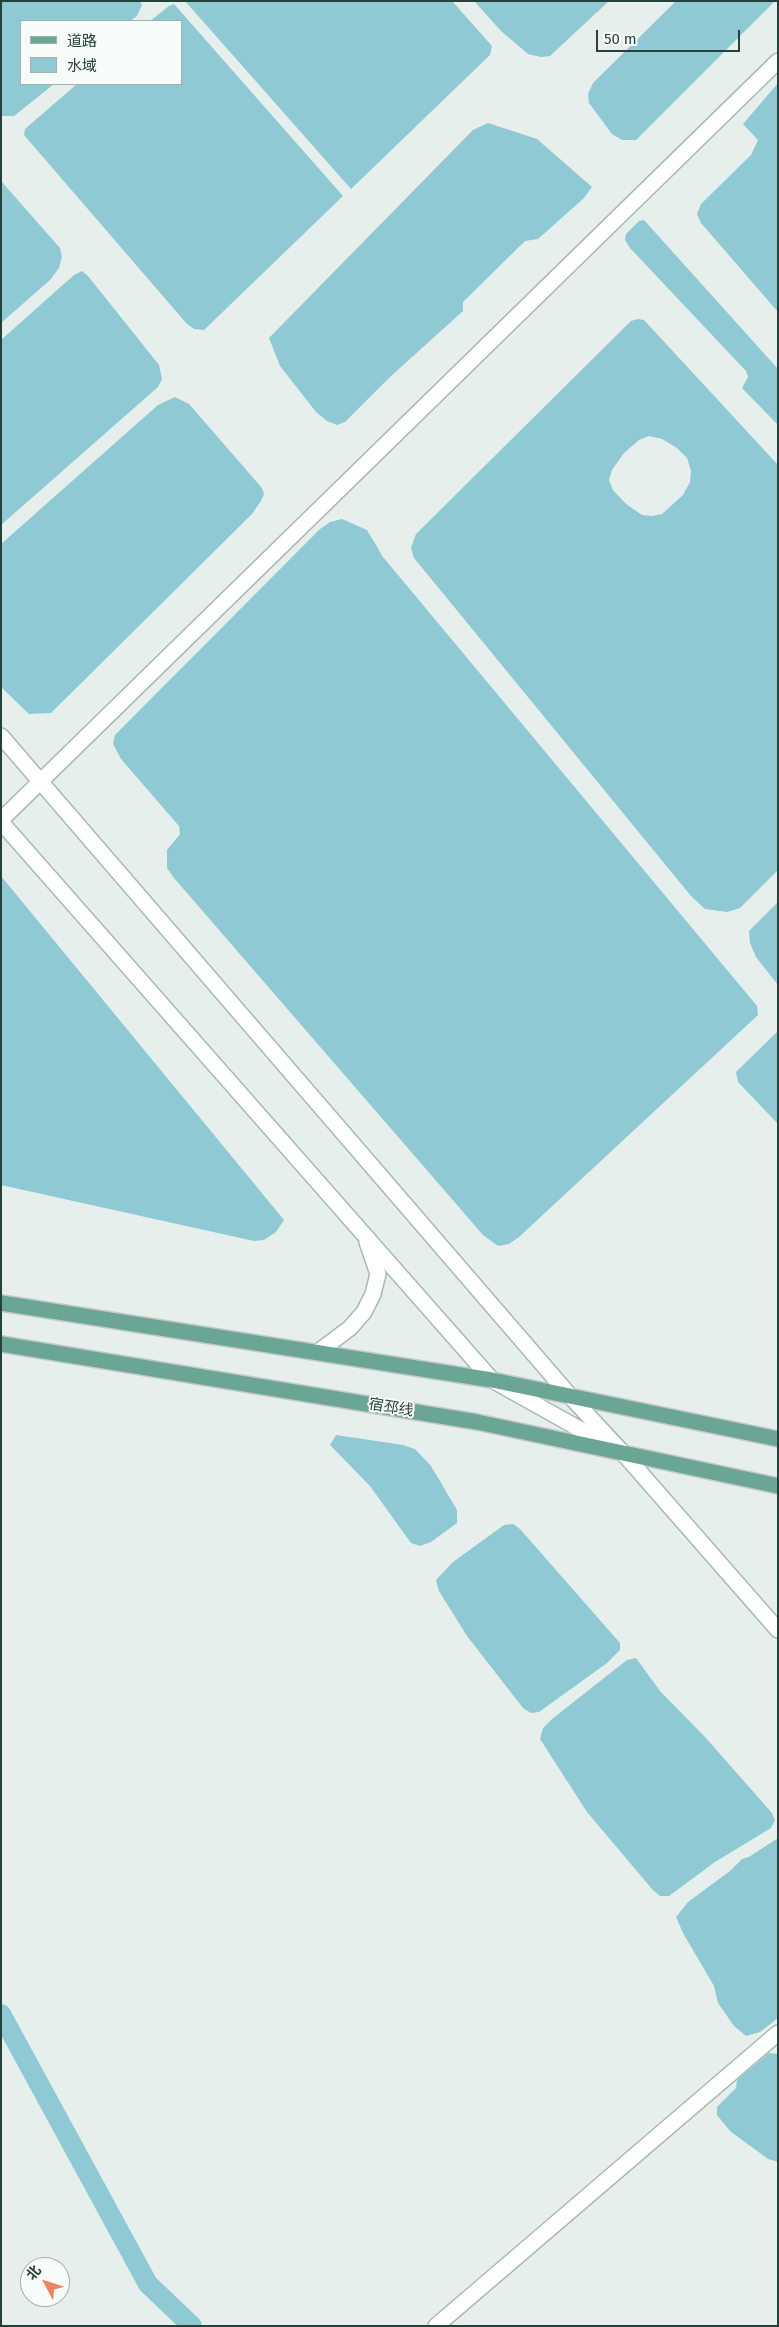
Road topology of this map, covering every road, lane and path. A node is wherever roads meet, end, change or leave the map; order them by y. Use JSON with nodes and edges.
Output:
{"nodes":[{"id":1,"x":778,"y":61,"type":"edge"},
{"id":2,"x":1,"y":736,"type":"edge"},
{"id":3,"x":41,"y":782,"type":"junction"},
{"id":4,"x":1,"y":821,"type":"edge"},
{"id":5,"x":366,"y":1236,"type":"junction"},
{"id":6,"x":1,"y":1303,"type":"edge"},
{"id":7,"x":1,"y":1344,"type":"edge"},
{"id":8,"x":318,"y":1352,"type":"junction"},
{"id":9,"x":492,"y":1380,"type":"junction"},
{"id":10,"x":570,"y":1396,"type":"junction"},
{"id":11,"x":778,"y":1439,"type":"edge"},
{"id":12,"x":623,"y":1453,"type":"junction"},
{"id":13,"x":778,"y":1486,"type":"edge"},
{"id":14,"x":778,"y":1630,"type":"edge"},
{"id":15,"x":778,"y":2033,"type":"edge"},
{"id":16,"x":436,"y":2326,"type":"edge"}],
"edges":[{"from":1,"to":3,"type":"street"},
{"from":2,"to":3,"type":"street"},
{"from":3,"to":4,"type":"street"},
{"from":3,"to":10,"type":"street"},
{"from":4,"to":5,"type":"street"},
{"from":5,"to":8,"type":"street"},
{"from":5,"to":9,"type":"street"},
{"from":6,"to":8,"type":"main road"},
{"from":7,"to":12,"type":"main road","name":"宿邳线"},
{"from":8,"to":9,"type":"main road"},
{"from":9,"to":10,"type":"main road"},
{"from":9,"to":12,"type":"street"},
{"from":10,"to":11,"type":"main road"},
{"from":10,"to":12,"type":"street"},
{"from":12,"to":13,"type":"main road","name":"宿邳线"},
{"from":12,"to":14,"type":"street"},
{"from":15,"to":16,"type":"street"}]}
